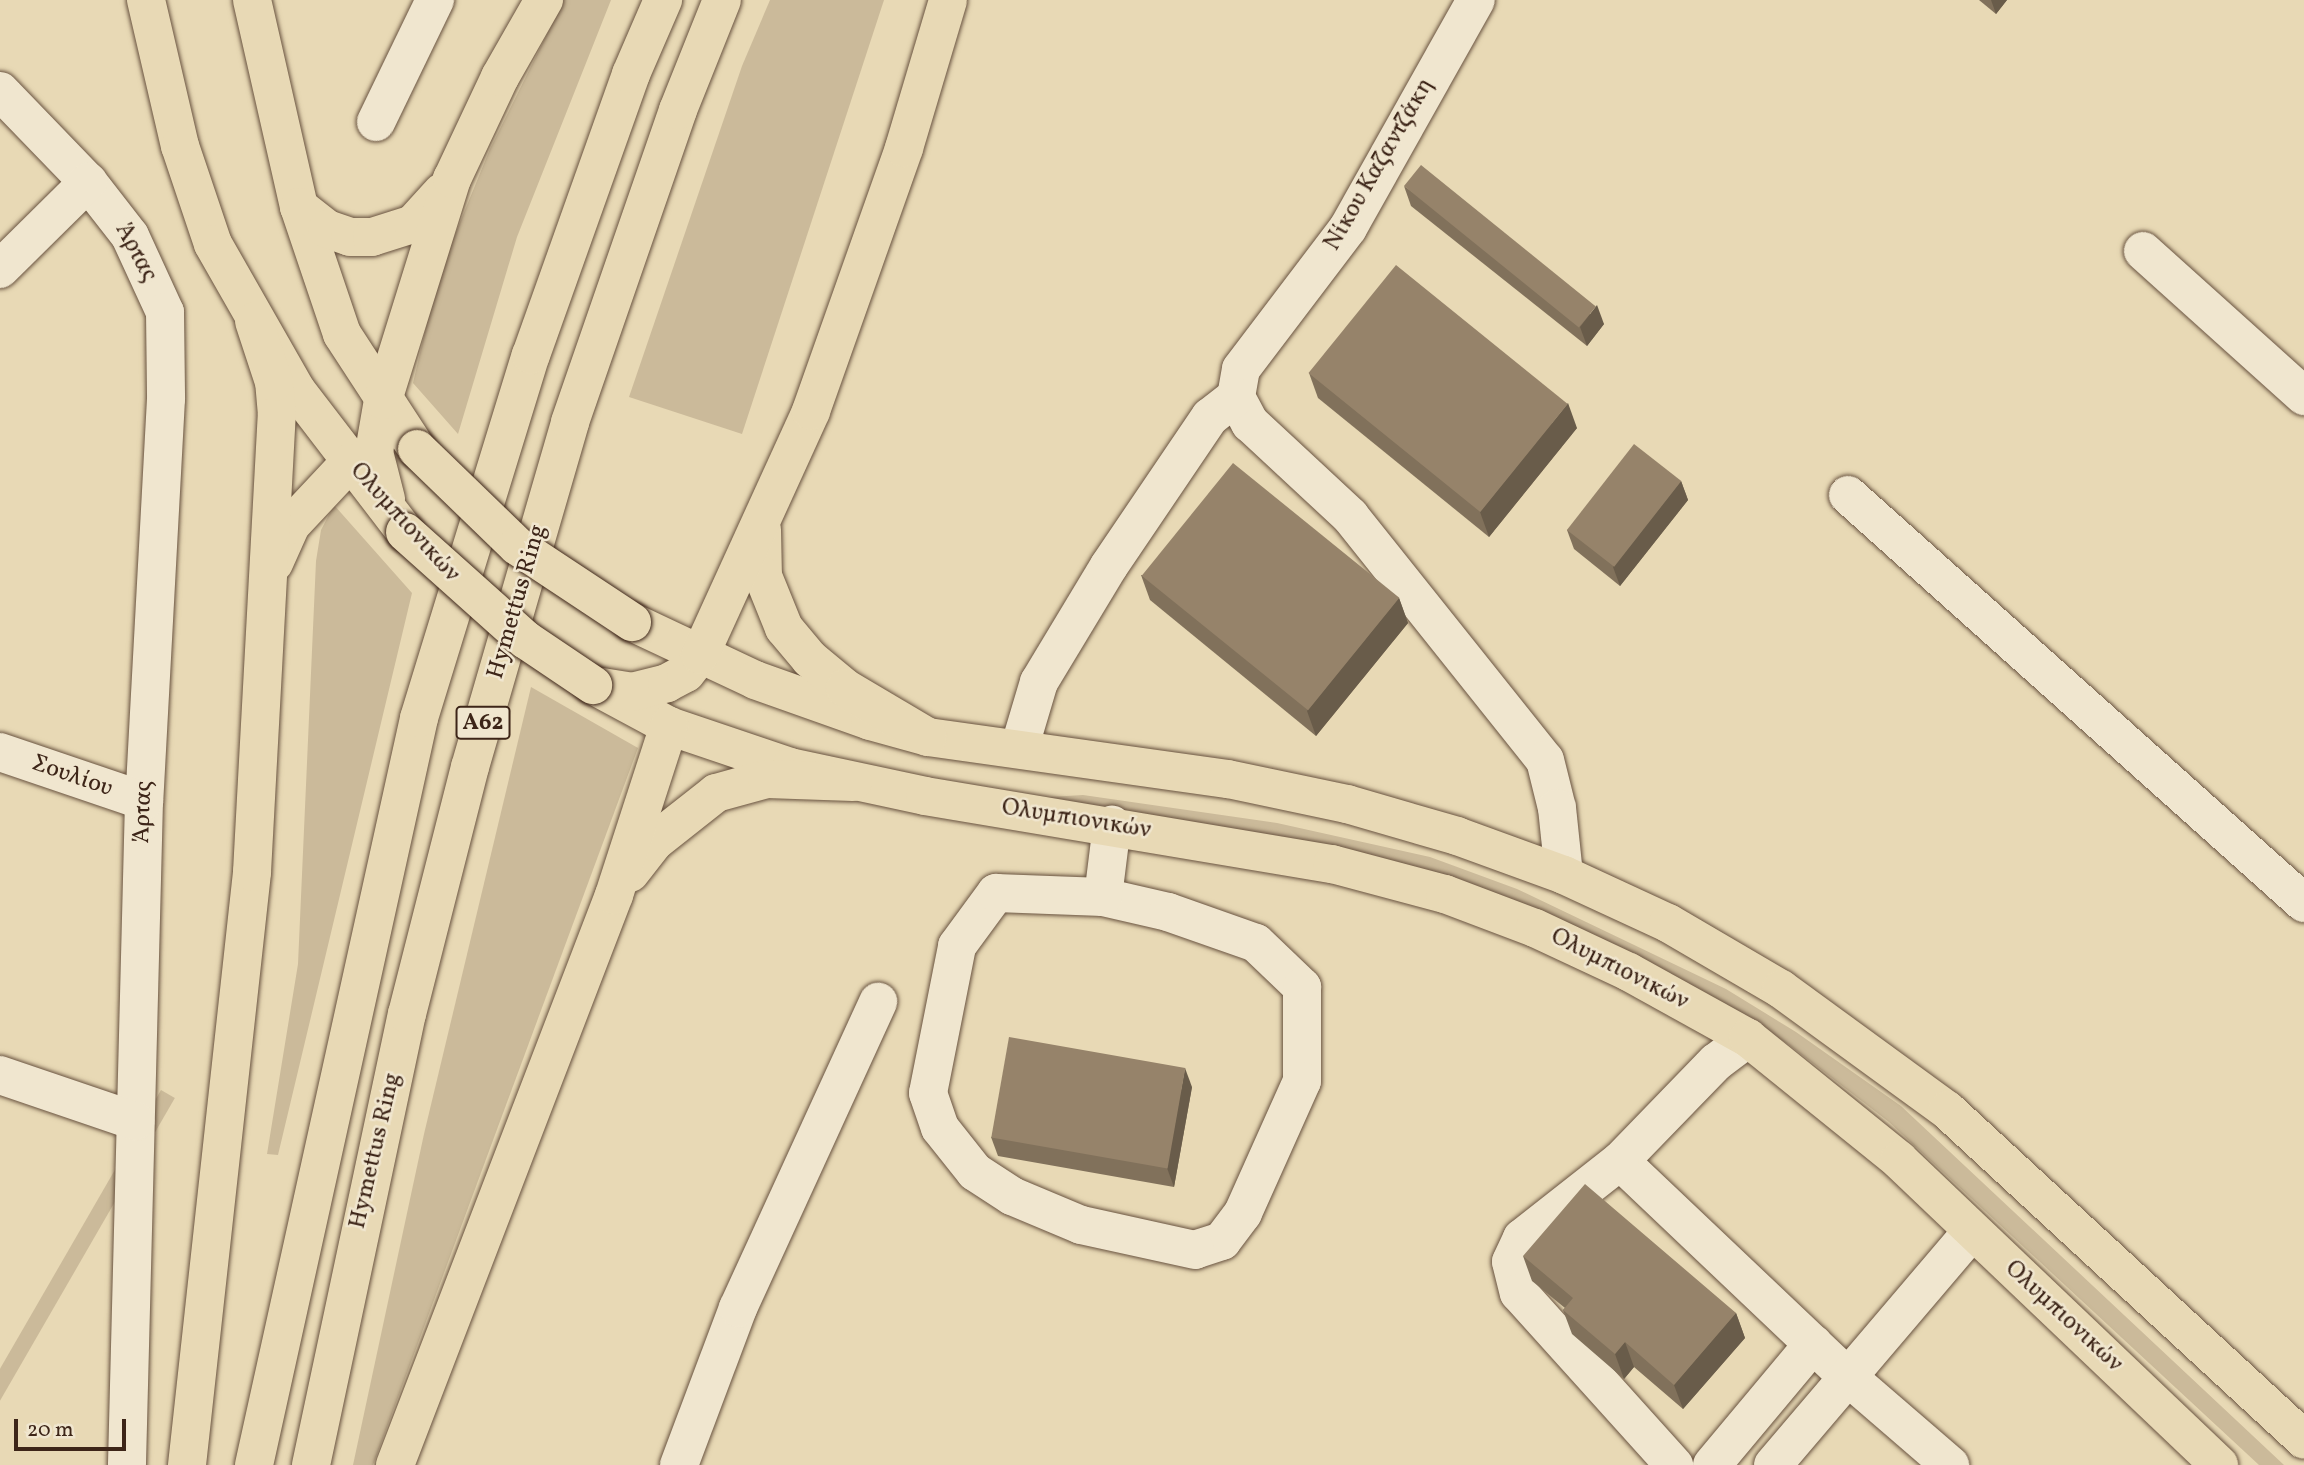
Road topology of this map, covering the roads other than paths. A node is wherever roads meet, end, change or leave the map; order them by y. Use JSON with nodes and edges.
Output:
{"nodes":[{"id":1,"x":146,"y":0,"type":"edge"},
{"id":2,"x":252,"y":0,"type":"edge"},
{"id":3,"x":435,"y":0,"type":"edge"},
{"id":4,"x":544,"y":0,"type":"edge"},
{"id":5,"x":663,"y":0,"type":"edge"},
{"id":6,"x":722,"y":0,"type":"edge"},
{"id":7,"x":948,"y":0,"type":"edge"},
{"id":8,"x":1476,"y":0,"type":"edge"},
{"id":9,"x":0,"y":91,"type":"edge"},
{"id":10,"x":376,"y":122,"type":"dead end"},
{"id":11,"x":452,"y":179,"type":"junction"},
{"id":12,"x":88,"y":181,"type":"junction"},
{"id":13,"x":299,"y":207,"type":"junction"},
{"id":14,"x":2143,"y":251,"type":"dead end"},
{"id":15,"x":0,"y":270,"type":"edge"},
{"id":16,"x":254,"y":321,"type":"junction"},
{"id":17,"x":2304,"y":396,"type":"edge"},
{"id":18,"x":1236,"y":397,"type":"junction"},
{"id":19,"x":383,"y":400,"type":"junction"},
{"id":20,"x":417,"y":449,"type":"junction"},
{"id":21,"x":361,"y":457,"type":"junction"},
{"id":22,"x":1848,"y":495,"type":"dead end"},
{"id":23,"x":762,"y":526,"type":"junction"},
{"id":24,"x":266,"y":581,"type":"junction"},
{"id":25,"x":632,"y":622,"type":"junction"},
{"id":26,"x":700,"y":655,"type":"junction"},
{"id":27,"x":667,"y":683,"type":"junction"},
{"id":28,"x":593,"y":685,"type":"junction"},
{"id":29,"x":669,"y":726,"type":"junction"},
{"id":30,"x":928,"y":737,"type":"junction"},
{"id":31,"x":1019,"y":749,"type":"junction"},
{"id":32,"x":0,"y":752,"type":"edge"},
{"id":33,"x":853,"y":782,"type":"junction"},
{"id":34,"x":144,"y":801,"type":"junction"},
{"id":35,"x":1112,"y":825,"type":"junction"},
{"id":36,"x":1564,"y":875,"type":"junction"},
{"id":37,"x":614,"y":895,"type":"junction"},
{"id":38,"x":1103,"y":897,"type":"junction"},
{"id":39,"x":2304,"y":902,"type":"edge"},
{"id":40,"x":878,"y":1002,"type":"dead end"},
{"id":41,"x":1748,"y":1038,"type":"junction"},
{"id":42,"x":0,"y":1075,"type":"edge"},
{"id":43,"x":135,"y":1121,"type":"junction"},
{"id":44,"x":1620,"y":1161,"type":"junction"},
{"id":45,"x":1972,"y":1231,"type":"junction"},
{"id":46,"x":1813,"y":1344,"type":"junction"},
{"id":47,"x":1848,"y":1377,"type":"junction"},
{"id":48,"x":2304,"y":1440,"type":"edge"},
{"id":49,"x":127,"y":1465,"type":"edge"},
{"id":50,"x":187,"y":1465,"type":"edge"},
{"id":51,"x":254,"y":1465,"type":"edge"},
{"id":52,"x":310,"y":1465,"type":"edge"},
{"id":53,"x":395,"y":1465,"type":"edge"},
{"id":54,"x":679,"y":1465,"type":"edge"},
{"id":55,"x":1674,"y":1465,"type":"edge"},
{"id":56,"x":1712,"y":1465,"type":"edge"},
{"id":57,"x":1773,"y":1465,"type":"edge"},
{"id":58,"x":1950,"y":1465,"type":"edge"},
{"id":59,"x":2219,"y":1465,"type":"edge"}],
"edges":[{"from":1,"to":16,"type":"main road","name":"Ολυμπιονικών"},
{"from":2,"to":13,"type":"main road"},
{"from":3,"to":10,"type":"street"},
{"from":4,"to":11,"type":"main road"},
{"from":5,"to":51,"type":"main road","number":"Α62"},
{"from":6,"to":52,"type":"main road","name":"Hymettus Ring","number":"Α62"},
{"from":7,"to":23,"type":"main road"},
{"from":8,"to":18,"type":"street","name":"Νίκου Καζαντζάκη"},
{"from":9,"to":12,"type":"street","name":"Άρτας"},
{"from":11,"to":13,"type":"main road"},
{"from":11,"to":19,"type":"main road"},
{"from":12,"to":15,"type":"street"},
{"from":12,"to":34,"type":"street","name":"Άρτας"},
{"from":13,"to":19,"type":"main road"},
{"from":14,"to":17,"type":"street"},
{"from":16,"to":21,"type":"main road","name":"Ολυμπιονικών"},
{"from":16,"to":24,"type":"main road"},
{"from":18,"to":31,"type":"street"},
{"from":18,"to":36,"type":"street"},
{"from":19,"to":20,"type":"main road"},
{"from":19,"to":21,"type":"main road"},
{"from":20,"to":21,"type":"main road"},
{"from":20,"to":25,"type":"main road","bridge":true},
{"from":21,"to":24,"type":"main road"},
{"from":21,"to":28,"type":"main road","name":"Ολυμπιονικών","bridge":true},
{"from":22,"to":39,"type":"street"},
{"from":23,"to":26,"type":"main road"},
{"from":23,"to":30,"type":"main road"},
{"from":24,"to":50,"type":"main road"},
{"from":25,"to":26,"type":"main road"},
{"from":25,"to":27,"type":"main road"},
{"from":26,"to":27,"type":"main road"},
{"from":26,"to":30,"type":"main road"},
{"from":27,"to":28,"type":"main road"},
{"from":27,"to":29,"type":"main road"},
{"from":28,"to":29,"type":"main road","name":"Ολυμπιονικών"},
{"from":29,"to":33,"type":"main road","name":"Ολυμπιονικών"},
{"from":29,"to":37,"type":"main road"},
{"from":30,"to":31,"type":"main road"},
{"from":31,"to":36,"type":"main road"},
{"from":32,"to":34,"type":"street","name":"Σουλίου"},
{"from":33,"to":35,"type":"main road","name":"Ολυμπιονικών"},
{"from":33,"to":37,"type":"main road"},
{"from":34,"to":43,"type":"street","name":"Άρτας"},
{"from":35,"to":38,"type":"street"},
{"from":35,"to":41,"type":"main road","name":"Ολυμπιονικών"},
{"from":36,"to":48,"type":"main road"},
{"from":37,"to":53,"type":"main road"},
{"from":38,"to":38,"type":"street"},
{"from":40,"to":54,"type":"street"},
{"from":41,"to":44,"type":"street"},
{"from":41,"to":45,"type":"main road","name":"Ολυμπιονικών"},
{"from":42,"to":43,"type":"street"},
{"from":43,"to":49,"type":"street","name":"Άρτας"},
{"from":44,"to":46,"type":"street"},
{"from":44,"to":55,"type":"street"},
{"from":45,"to":47,"type":"street"},
{"from":45,"to":59,"type":"main road","name":"Ολυμπιονικών"},
{"from":46,"to":47,"type":"street"},
{"from":46,"to":56,"type":"street"},
{"from":47,"to":57,"type":"street"},
{"from":47,"to":58,"type":"street"}]}
